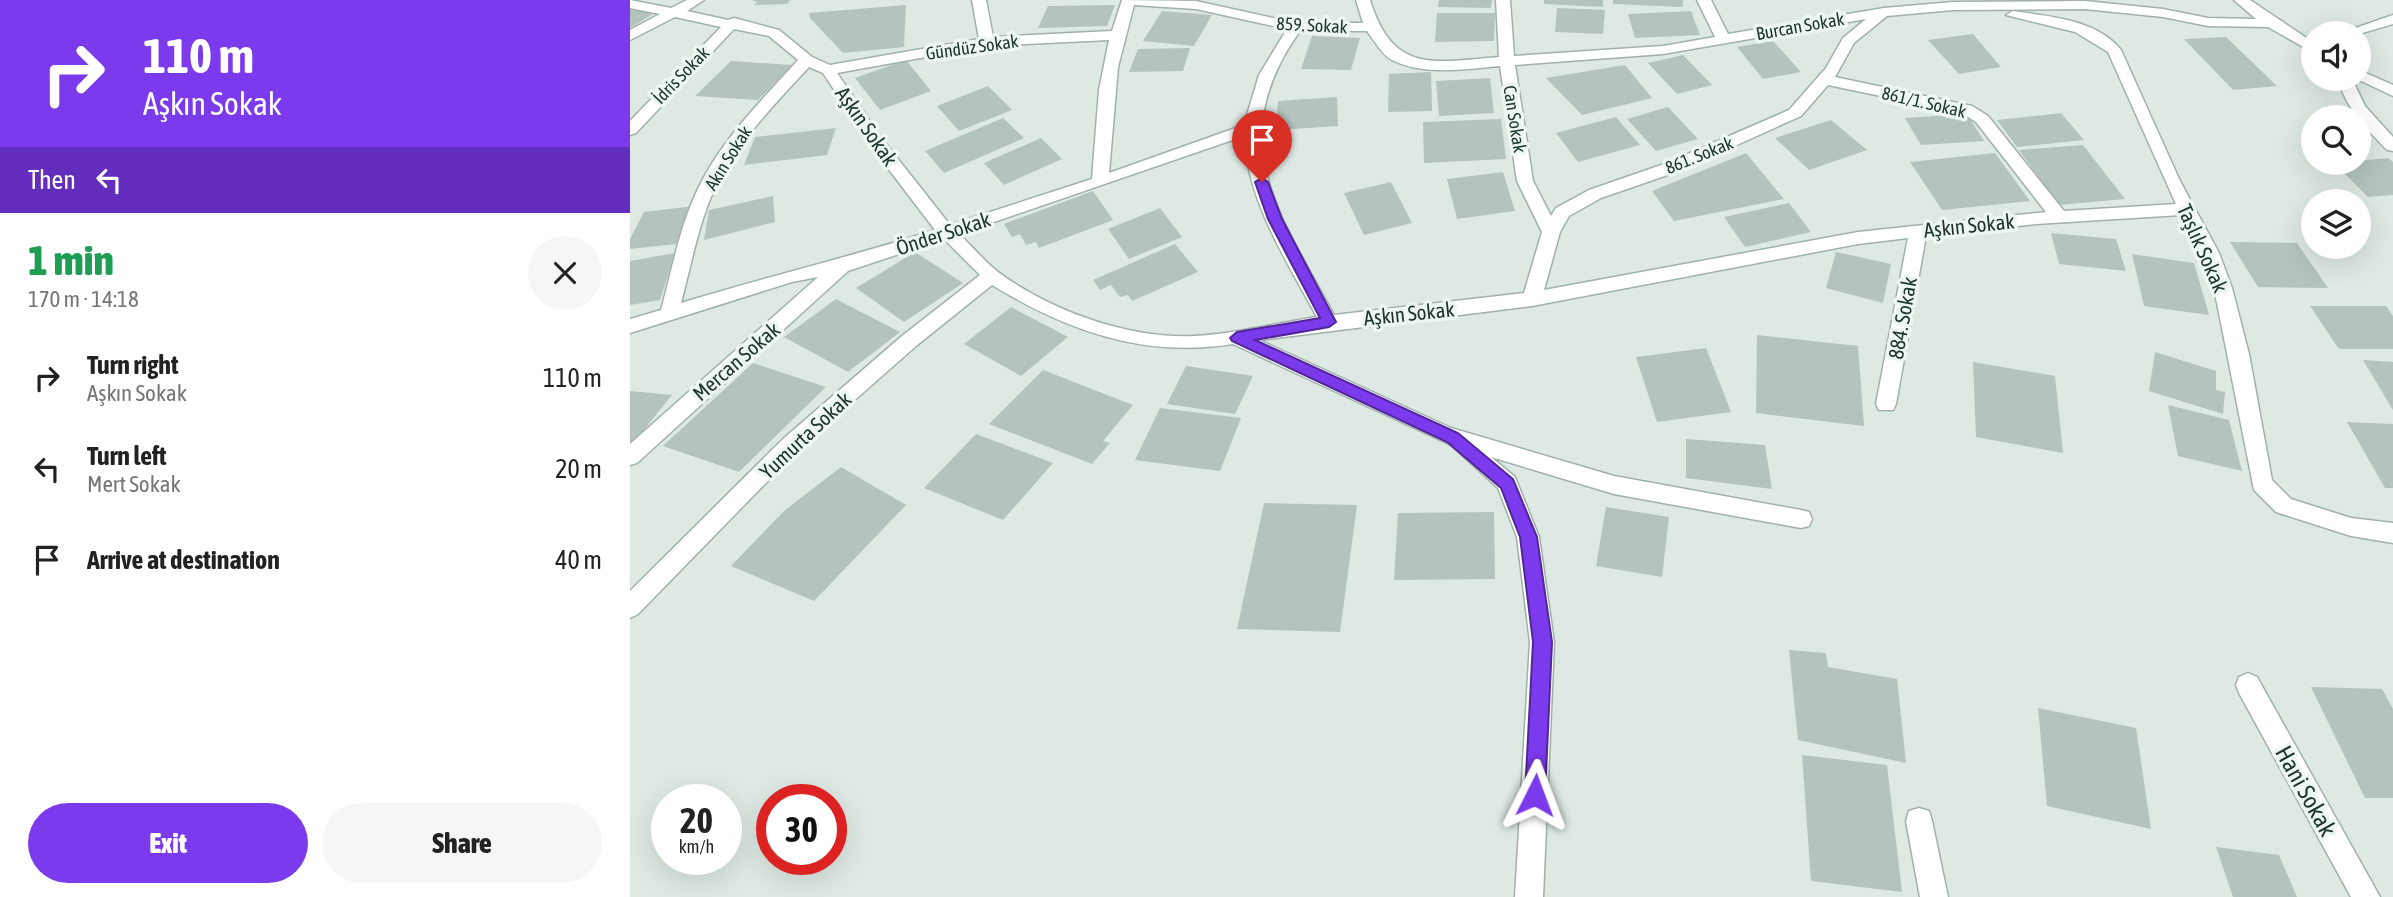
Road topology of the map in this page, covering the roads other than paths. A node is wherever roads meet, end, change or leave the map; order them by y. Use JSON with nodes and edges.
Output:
{"nodes":[{"id":1,"x":697,"y":0,"type":"edge"},
{"id":2,"x":979,"y":0,"type":"edge"},
{"id":3,"x":1363,"y":0,"type":"edge"},
{"id":4,"x":1503,"y":0,"type":"edge"},
{"id":5,"x":1704,"y":0,"type":"edge"},
{"id":6,"x":2241,"y":0,"type":"edge"},
{"id":7,"x":1129,"y":1,"type":"edge"},
{"id":8,"x":630,"y":4,"type":"edge"},
{"id":9,"x":1906,"y":5,"type":"edge"},
{"id":10,"x":1953,"y":6,"type":"junction"},
{"id":11,"x":1884,"y":12,"type":"junction"},
{"id":12,"x":673,"y":15,"type":"junction"},
{"id":13,"x":2393,"y":19,"type":"edge"},
{"id":14,"x":734,"y":22,"type":"junction"},
{"id":15,"x":2271,"y":23,"type":"junction"},
{"id":16,"x":2371,"y":26,"type":"edge"},
{"id":17,"x":1296,"y":27,"type":"junction"},
{"id":18,"x":1371,"y":27,"type":"junction"},
{"id":19,"x":1117,"y":35,"type":"junction"},
{"id":20,"x":630,"y":36,"type":"edge"},
{"id":21,"x":1724,"y":40,"type":"junction"},
{"id":22,"x":2301,"y":40,"type":"edge"},
{"id":23,"x":986,"y":42,"type":"junction"},
{"id":24,"x":807,"y":60,"type":"junction"},
{"id":25,"x":1507,"y":63,"type":"junction"},
{"id":26,"x":828,"y":70,"type":"junction"},
{"id":27,"x":1825,"y":80,"type":"junction"},
{"id":28,"x":2371,"y":80,"type":"edge"},
{"id":29,"x":2348,"y":91,"type":"edge"},
{"id":30,"x":2393,"y":91,"type":"edge"},
{"id":31,"x":1252,"y":128,"type":"junction"},
{"id":32,"x":630,"y":130,"type":"edge"},
{"id":33,"x":2393,"y":146,"type":"edge"},
{"id":34,"x":1100,"y":182,"type":"junction"},
{"id":35,"x":2186,"y":209,"type":"junction"},
{"id":36,"x":2059,"y":216,"type":"junction"},
{"id":37,"x":946,"y":231,"type":"junction"},
{"id":38,"x":1918,"y":231,"type":"junction"},
{"id":39,"x":1551,"y":232,"type":"junction"},
{"id":40,"x":843,"y":266,"type":"junction"},
{"id":41,"x":991,"y":276,"type":"junction"},
{"id":42,"x":1532,"y":299,"type":"junction"},
{"id":43,"x":669,"y":314,"type":"junction"},
{"id":44,"x":1329,"y":322,"type":"junction"},
{"id":45,"x":630,"y":326,"type":"edge"},
{"id":46,"x":1237,"y":338,"type":"junction"},
{"id":47,"x":1886,"y":404,"type":"dead end"},
{"id":48,"x":1453,"y":438,"type":"junction"},
{"id":49,"x":630,"y":457,"type":"edge"},
{"id":50,"x":1801,"y":519,"type":"dead end"},
{"id":51,"x":2393,"y":533,"type":"edge"},
{"id":52,"x":630,"y":607,"type":"edge"},
{"id":53,"x":2248,"y":685,"type":"dead end"},
{"id":54,"x":1919,"y":821,"type":"dead end"},
{"id":55,"x":1530,"y":897,"type":"edge"},
{"id":56,"x":1934,"y":897,"type":"edge"},
{"id":57,"x":2366,"y":897,"type":"edge"}],
"edges":[{"from":1,"to":12,"type":"street"},
{"from":2,"to":23,"type":"street"},
{"from":3,"to":18,"type":"street","name":"Burcan Sokak"},
{"from":4,"to":25,"type":"street","name":"Can Sokak"},
{"from":5,"to":21,"type":"street"},
{"from":6,"to":15,"type":"street"},
{"from":7,"to":17,"type":"street","name":"859. Sokak"},
{"from":7,"to":19,"type":"street"},
{"from":8,"to":12,"type":"street","name":"Aşkın Sokak"},
{"from":9,"to":10,"type":"street","name":"Burcan Sokak"},
{"from":9,"to":11,"type":"street","name":"Burcan Sokak"},
{"from":10,"to":15,"type":"street","name":"Burcan Sokak"},
{"from":10,"to":35,"type":"street","name":"Taşlık Sokak"},
{"from":11,"to":21,"type":"street","name":"Burcan Sokak"},
{"from":11,"to":27,"type":"street","name":"861. Sokak"},
{"from":12,"to":14,"type":"street","name":"Aşkın Sokak"},
{"from":12,"to":20,"type":"street"},
{"from":13,"to":16,"type":"street"},
{"from":14,"to":24,"type":"street","name":"Aşkın Sokak"},
{"from":14,"to":32,"type":"street","name":"İdris Sokak"},
{"from":15,"to":22,"type":"street"},
{"from":17,"to":18,"type":"street","name":"859. Sokak"},
{"from":17,"to":31,"type":"street"},
{"from":18,"to":25,"type":"street","name":"Burcan Sokak"},
{"from":19,"to":23,"type":"street","name":"Gündüz Sokak"},
{"from":19,"to":34,"type":"street"},
{"from":21,"to":25,"type":"street","name":"Burcan Sokak"},
{"from":23,"to":26,"type":"street","name":"Gündüz Sokak"},
{"from":24,"to":26,"type":"street","name":"Aşkın Sokak"},
{"from":24,"to":43,"type":"street","name":"Akın Sokak"},
{"from":25,"to":39,"type":"street","name":"Can Sokak"},
{"from":26,"to":37,"type":"street","name":"Aşkın Sokak"},
{"from":27,"to":36,"type":"street","name":"861/1. Sokak"},
{"from":27,"to":39,"type":"street","name":"861. Sokak"},
{"from":28,"to":30,"type":"street"},
{"from":29,"to":33,"type":"street"},
{"from":31,"to":34,"type":"street","name":"Önder Sokak"},
{"from":31,"to":44,"type":"street"},
{"from":34,"to":37,"type":"street","name":"Önder Sokak"},
{"from":35,"to":36,"type":"street","name":"Aşkın Sokak"},
{"from":35,"to":51,"type":"street","name":"Taşlık Sokak"},
{"from":36,"to":38,"type":"street","name":"Aşkın Sokak"},
{"from":37,"to":40,"type":"street","name":"Önder Sokak"},
{"from":37,"to":41,"type":"street","name":"Aşkın Sokak"},
{"from":38,"to":42,"type":"street","name":"Aşkın Sokak"},
{"from":38,"to":47,"type":"street","name":"884. Sokak"},
{"from":39,"to":42,"type":"street","name":"861. Sokak"},
{"from":40,"to":43,"type":"street","name":"Önder Sokak"},
{"from":40,"to":49,"type":"street","name":"Mercan Sokak"},
{"from":41,"to":46,"type":"street","name":"Aşkın Sokak"},
{"from":41,"to":52,"type":"street","name":"Yumurta Sokak"},
{"from":42,"to":44,"type":"street","name":"Aşkın Sokak"},
{"from":43,"to":45,"type":"street","name":"Önder Sokak"},
{"from":44,"to":46,"type":"street","name":"Aşkın Sokak"},
{"from":46,"to":48,"type":"street"},
{"from":48,"to":50,"type":"street"},
{"from":48,"to":55,"type":"street"},
{"from":53,"to":57,"type":"street","name":"Hani Sokak"},
{"from":54,"to":56,"type":"street"}]}
